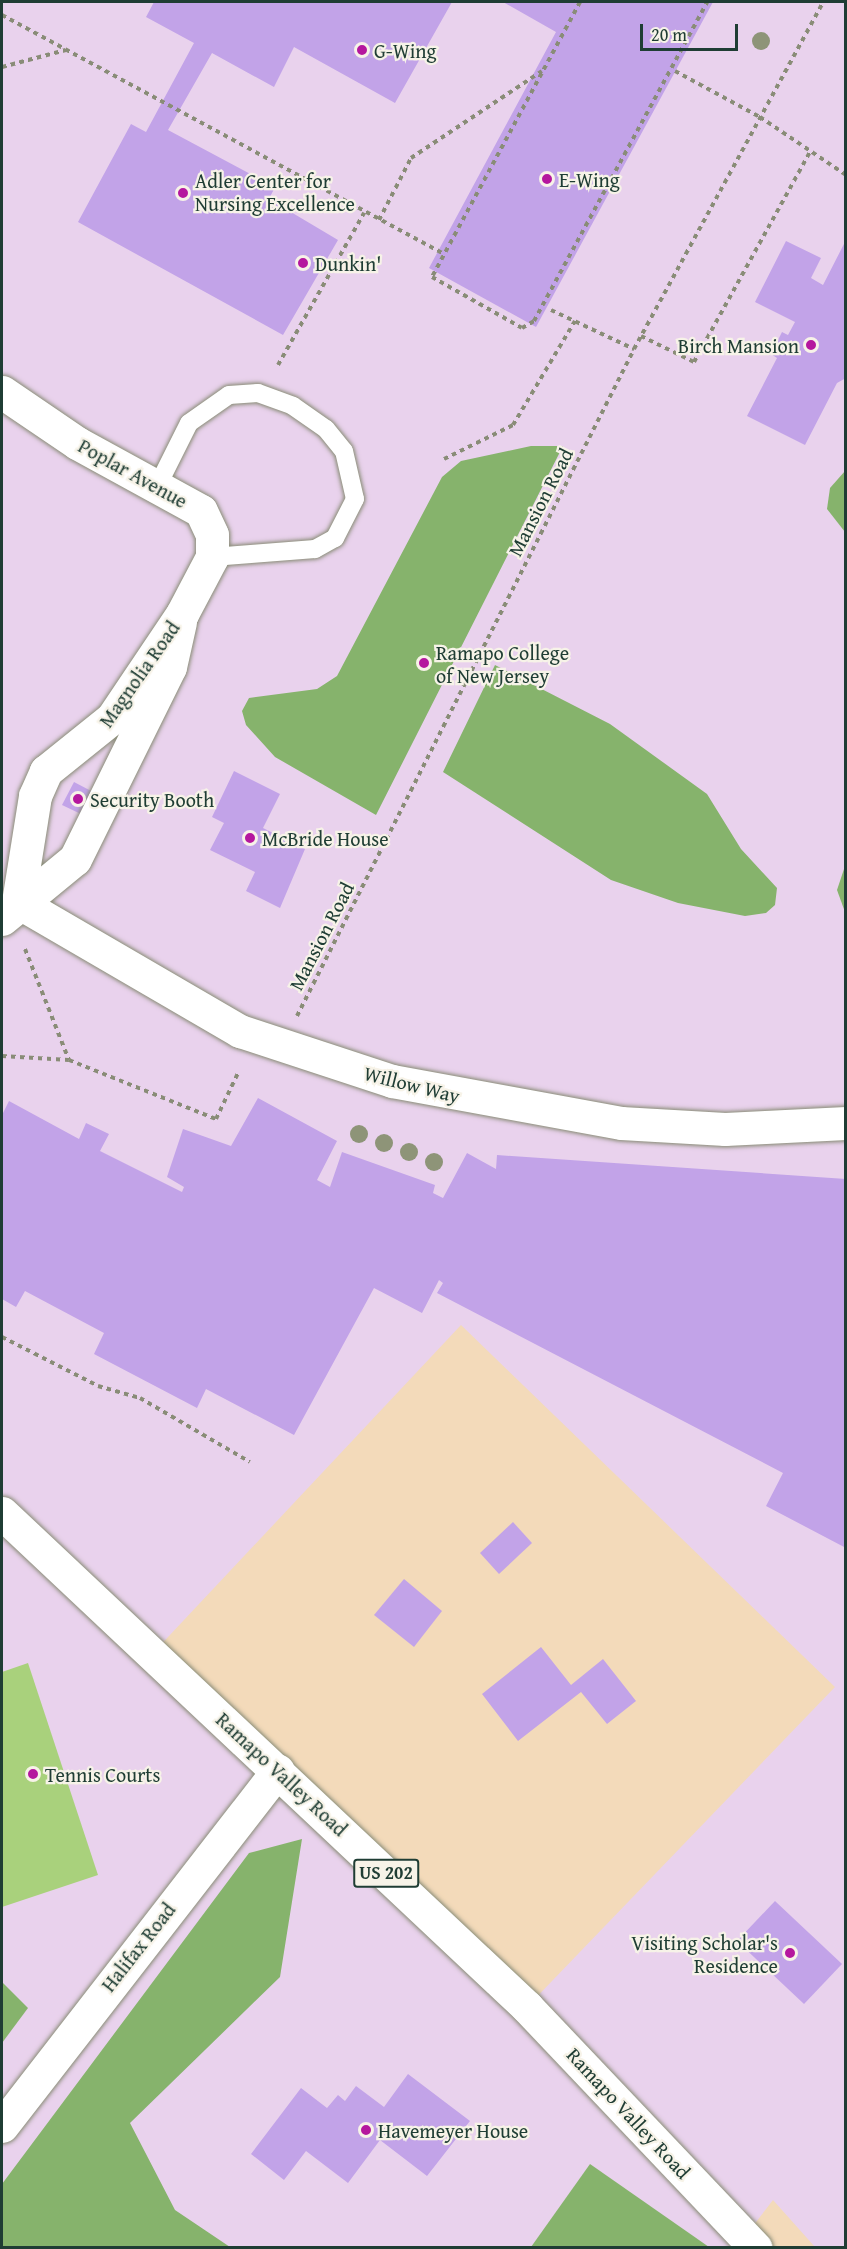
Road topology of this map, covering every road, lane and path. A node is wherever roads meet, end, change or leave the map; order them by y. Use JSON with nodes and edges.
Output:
{"nodes":[{"id":1,"x":580,"y":2,"type":"edge"},
{"id":2,"x":707,"y":2,"type":"edge"},
{"id":3,"x":823,"y":2,"type":"edge"},
{"id":4,"x":2,"y":15,"type":"edge"},
{"id":5,"x":67,"y":50,"type":"junction"},
{"id":6,"x":2,"y":67,"type":"edge"},
{"id":7,"x":543,"y":71,"type":"junction"},
{"id":8,"x":675,"y":71,"type":"dead end"},
{"id":9,"x":760,"y":117,"type":"junction"},
{"id":10,"x":811,"y":150,"type":"junction"},
{"id":11,"x":845,"y":174,"type":"edge"},
{"id":12,"x":364,"y":213,"type":"junction"},
{"id":13,"x":379,"y":220,"type":"junction"},
{"id":14,"x":444,"y":254,"type":"junction"},
{"id":15,"x":551,"y":310,"type":"dead end"},
{"id":16,"x":575,"y":321,"type":"junction"},
{"id":17,"x":641,"y":336,"type":"junction"},
{"id":18,"x":634,"y":349,"type":"junction"},
{"id":19,"x":278,"y":364,"type":"dead end"},
{"id":20,"x":2,"y":392,"type":"edge"},
{"id":21,"x":444,"y":459,"type":"dead end"},
{"id":22,"x":158,"y":485,"type":"junction"},
{"id":23,"x":212,"y":557,"type":"junction"},
{"id":24,"x":182,"y":614,"type":"junction"},
{"id":25,"x":10,"y":910,"type":"edge"},
{"id":26,"x":25,"y":949,"type":"dead end"},
{"id":27,"x":294,"y":1022,"type":"dead end"},
{"id":28,"x":2,"y":1056,"type":"edge"},
{"id":29,"x":69,"y":1060,"type":"junction"},
{"id":30,"x":239,"y":1071,"type":"dead end"},
{"id":31,"x":846,"y":1123,"type":"edge"},
{"id":32,"x":2,"y":1337,"type":"edge"},
{"id":33,"x":250,"y":1462,"type":"dead end"},
{"id":34,"x":2,"y":1514,"type":"edge"},
{"id":35,"x":278,"y":1770,"type":"junction"},
{"id":36,"x":2,"y":2126,"type":"edge"},
{"id":37,"x":756,"y":2247,"type":"edge"}],
"edges":[{"from":1,"to":7,"type":"path"},
{"from":2,"to":14,"type":"path"},
{"from":3,"to":9,"type":"path","name":"Mansion Road"},
{"from":4,"to":5,"type":"path"},
{"from":5,"to":6,"type":"path"},
{"from":5,"to":12,"type":"path"},
{"from":7,"to":13,"type":"path"},
{"from":7,"to":14,"type":"path"},
{"from":8,"to":9,"type":"path"},
{"from":9,"to":10,"type":"path"},
{"from":9,"to":17,"type":"path","name":"Mansion Road"},
{"from":10,"to":11,"type":"path"},
{"from":10,"to":17,"type":"path"},
{"from":12,"to":13,"type":"path"},
{"from":12,"to":19,"type":"path"},
{"from":13,"to":14,"type":"path"},
{"from":15,"to":16,"type":"path"},
{"from":16,"to":18,"type":"path"},
{"from":16,"to":21,"type":"path"},
{"from":17,"to":18,"type":"path","name":"Mansion Road"},
{"from":18,"to":27,"type":"path","name":"Mansion Road"},
{"from":20,"to":22,"type":"street","name":"Poplar Avenue"},
{"from":22,"to":23,"type":"street","name":"Poplar Avenue"},
{"from":22,"to":23,"type":"lane"},
{"from":23,"to":24,"type":"street"},
{"from":24,"to":25,"type":"street","name":"Magnolia Road"},
{"from":24,"to":25,"type":"street","name":"Magnolia Road"},
{"from":25,"to":31,"type":"street","name":"Willow Way"},
{"from":26,"to":29,"type":"path"},
{"from":28,"to":29,"type":"path"},
{"from":29,"to":30,"type":"path"},
{"from":32,"to":33,"type":"path"},
{"from":34,"to":35,"type":"street","name":"Ramapo Valley Road","number":"US 202"},
{"from":35,"to":36,"type":"street","name":"Halifax Road"},
{"from":35,"to":37,"type":"street","name":"Ramapo Valley Road","number":"US 202"}]}
